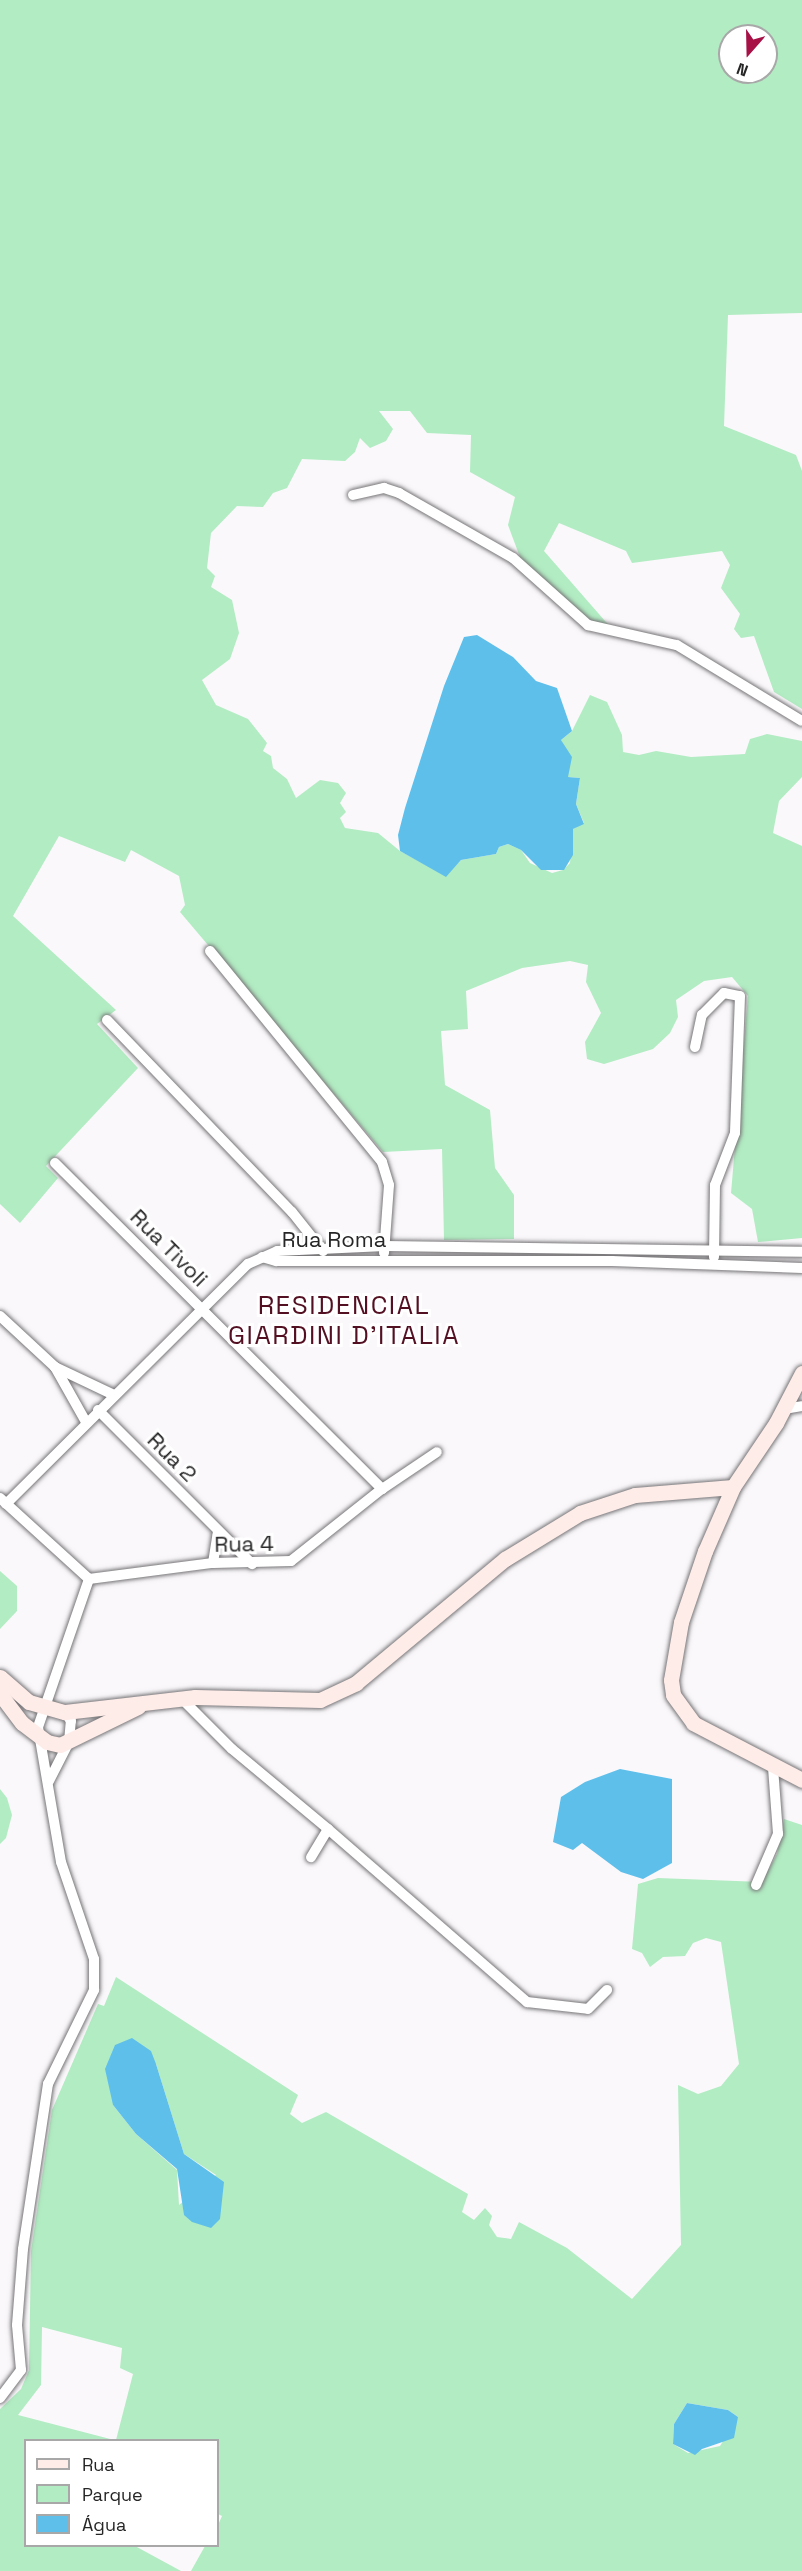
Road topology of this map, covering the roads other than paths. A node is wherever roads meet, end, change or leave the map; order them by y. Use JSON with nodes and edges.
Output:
{"nodes":[{"id":1,"x":353,"y":495,"type":"dead end"},
{"id":2,"x":802,"y":722,"type":"edge"},
{"id":3,"x":210,"y":951,"type":"dead end"},
{"id":4,"x":107,"y":1020,"type":"dead end"},
{"id":5,"x":695,"y":1047,"type":"dead end"},
{"id":6,"x":56,"y":1163,"type":"dead end"},
{"id":7,"x":385,"y":1246,"type":"junction"},
{"id":8,"x":322,"y":1248,"type":"junction"},
{"id":9,"x":612,"y":1248,"type":"junction"},
{"id":10,"x":714,"y":1250,"type":"junction"},
{"id":11,"x":802,"y":1252,"type":"edge"},
{"id":12,"x":262,"y":1257,"type":"junction"},
{"id":13,"x":326,"y":1259,"type":"junction"},
{"id":14,"x":384,"y":1259,"type":"junction"},
{"id":15,"x":612,"y":1261,"type":"junction"},
{"id":16,"x":714,"y":1263,"type":"junction"},
{"id":17,"x":802,"y":1268,"type":"edge"},
{"id":18,"x":202,"y":1309,"type":"junction"},
{"id":19,"x":0,"y":1316,"type":"edge"},
{"id":20,"x":55,"y":1367,"type":"junction"},
{"id":21,"x":802,"y":1373,"type":"edge"},
{"id":22,"x":114,"y":1395,"type":"junction"},
{"id":23,"x":802,"y":1406,"type":"edge"},
{"id":24,"x":784,"y":1409,"type":"junction"},
{"id":25,"x":98,"y":1410,"type":"junction"},
{"id":26,"x":86,"y":1422,"type":"junction"},
{"id":27,"x":437,"y":1452,"type":"dead end"},
{"id":28,"x":733,"y":1487,"type":"junction"},
{"id":29,"x":382,"y":1489,"type":"junction"},
{"id":30,"x":3,"y":1501,"type":"edge"},
{"id":31,"x":218,"y":1531,"type":"junction"},
{"id":32,"x":213,"y":1563,"type":"junction"},
{"id":33,"x":252,"y":1564,"type":"junction"},
{"id":34,"x":89,"y":1579,"type":"junction"},
{"id":35,"x":0,"y":1677,"type":"edge"},
{"id":36,"x":0,"y":1694,"type":"edge"},
{"id":37,"x":181,"y":1698,"type":"junction"},
{"id":38,"x":143,"y":1705,"type":"junction"},
{"id":39,"x":43,"y":1708,"type":"junction"},
{"id":40,"x":65,"y":1712,"type":"junction"},
{"id":41,"x":39,"y":1737,"type":"junction"},
{"id":42,"x":69,"y":1742,"type":"junction"},
{"id":43,"x":773,"y":1767,"type":"junction"},
{"id":44,"x":802,"y":1780,"type":"edge"},
{"id":45,"x":49,"y":1781,"type":"junction"},
{"id":46,"x":328,"y":1829,"type":"junction"},
{"id":47,"x":311,"y":1857,"type":"dead end"},
{"id":48,"x":756,"y":1885,"type":"dead end"},
{"id":49,"x":607,"y":1990,"type":"dead end"},
{"id":50,"x":0,"y":2398,"type":"edge"}],
"edges":[{"from":1,"to":2,"type":"street"},
{"from":3,"to":7,"type":"street"},
{"from":4,"to":8,"type":"street"},
{"from":5,"to":10,"type":"street"},
{"from":6,"to":18,"type":"street","name":"Rua Tivoli"},
{"from":7,"to":8,"type":"street","name":"Rua Roma"},
{"from":7,"to":9,"type":"street","name":"Rua Roma"},
{"from":7,"to":14,"type":"street"},
{"from":8,"to":12,"type":"street","name":"Rua Roma"},
{"from":8,"to":13,"type":"street"},
{"from":9,"to":10,"type":"street","name":"Rua Roma"},
{"from":9,"to":15,"type":"street"},
{"from":10,"to":11,"type":"street","name":"Rua Roma"},
{"from":10,"to":16,"type":"street"},
{"from":12,"to":13,"type":"street","name":"Rua Roma"},
{"from":12,"to":18,"type":"street"},
{"from":13,"to":14,"type":"street","name":"Rua Roma"},
{"from":14,"to":15,"type":"street","name":"Rua Roma"},
{"from":15,"to":16,"type":"street","name":"Rua Roma"},
{"from":16,"to":17,"type":"street","name":"Rua Roma"},
{"from":18,"to":22,"type":"street"},
{"from":18,"to":29,"type":"street","name":"Rua Tivoli"},
{"from":19,"to":20,"type":"street"},
{"from":20,"to":22,"type":"street"},
{"from":20,"to":26,"type":"street"},
{"from":21,"to":24,"type":"street"},
{"from":22,"to":25,"type":"street"},
{"from":23,"to":24,"type":"street"},
{"from":24,"to":28,"type":"street"},
{"from":25,"to":26,"type":"street"},
{"from":25,"to":31,"type":"street","name":"Rua 2"},
{"from":26,"to":30,"type":"street"},
{"from":27,"to":29,"type":"street","name":"Rua 4"},
{"from":28,"to":37,"type":"street"},
{"from":28,"to":43,"type":"street"},
{"from":29,"to":33,"type":"street","name":"Rua 4"},
{"from":30,"to":34,"type":"street"},
{"from":31,"to":32,"type":"street"},
{"from":31,"to":33,"type":"street","name":"Rua 2"},
{"from":32,"to":33,"type":"street","name":"Rua 4"},
{"from":32,"to":34,"type":"street","name":"Rua 4"},
{"from":34,"to":39,"type":"street"},
{"from":35,"to":39,"type":"street"},
{"from":36,"to":41,"type":"street"},
{"from":37,"to":38,"type":"street"},
{"from":37,"to":46,"type":"street"},
{"from":38,"to":40,"type":"street"},
{"from":38,"to":42,"type":"street"},
{"from":39,"to":40,"type":"street"},
{"from":39,"to":41,"type":"street"},
{"from":40,"to":42,"type":"street"},
{"from":41,"to":42,"type":"street"},
{"from":41,"to":45,"type":"street"},
{"from":42,"to":45,"type":"street"},
{"from":43,"to":44,"type":"street"},
{"from":43,"to":48,"type":"street"},
{"from":45,"to":50,"type":"street"},
{"from":46,"to":47,"type":"street"},
{"from":46,"to":49,"type":"street"}]}
